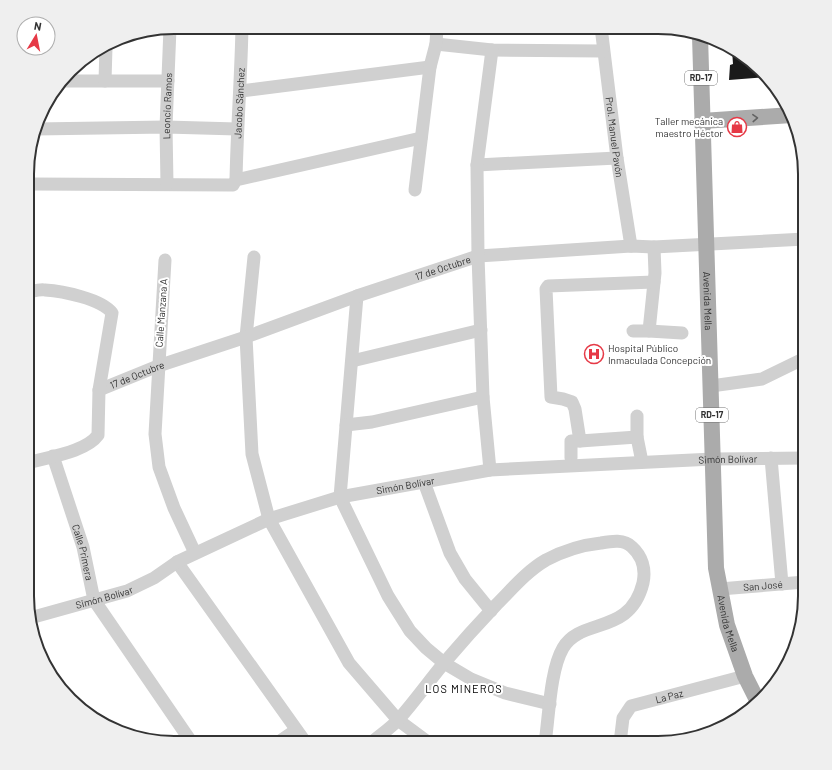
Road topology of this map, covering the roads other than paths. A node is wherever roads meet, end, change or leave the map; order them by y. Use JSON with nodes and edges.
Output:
{"nodes":[{"id":1,"x":170,"y":34,"type":"edge"},
{"id":2,"x":242,"y":34,"type":"edge"},
{"id":3,"x":437,"y":34,"type":"edge"},
{"id":4,"x":601,"y":34,"type":"edge"},
{"id":5,"x":700,"y":40,"type":"edge"},
{"id":6,"x":436,"y":44,"type":"junction"},
{"id":7,"x":492,"y":50,"type":"junction"},
{"id":8,"x":602,"y":51,"type":"junction"},
{"id":9,"x":106,"y":52,"type":"edge"},
{"id":10,"x":430,"y":67,"type":"junction"},
{"id":11,"x":70,"y":81,"type":"edge"},
{"id":12,"x":105,"y":81,"type":"junction"},
{"id":13,"x":168,"y":81,"type":"junction"},
{"id":14,"x":241,"y":91,"type":"junction"},
{"id":15,"x":785,"y":115,"type":"edge"},
{"id":16,"x":702,"y":121,"type":"junction"},
{"id":17,"x":166,"y":127,"type":"junction"},
{"id":18,"x":237,"y":129,"type":"junction"},
{"id":19,"x":41,"y":130,"type":"edge"},
{"id":20,"x":421,"y":138,"type":"junction"},
{"id":21,"x":617,"y":158,"type":"junction"},
{"id":22,"x":477,"y":165,"type":"junction"},
{"id":23,"x":236,"y":180,"type":"junction"},
{"id":24,"x":34,"y":184,"type":"edge"},
{"id":25,"x":167,"y":184,"type":"junction"},
{"id":26,"x":415,"y":190,"type":"dead end"},
{"id":27,"x":798,"y":239,"type":"edge"},
{"id":28,"x":708,"y":244,"type":"junction"},
{"id":29,"x":631,"y":246,"type":"junction"},
{"id":30,"x":654,"y":247,"type":"junction"},
{"id":31,"x":478,"y":256,"type":"junction"},
{"id":32,"x":254,"y":257,"type":"dead end"},
{"id":33,"x":165,"y":260,"type":"dead end"},
{"id":34,"x":654,"y":282,"type":"junction"},
{"id":35,"x":34,"y":291,"type":"edge"},
{"id":36,"x":357,"y":296,"type":"junction"},
{"id":37,"x":481,"y":330,"type":"junction"},
{"id":38,"x":633,"y":331,"type":"dead end"},
{"id":39,"x":649,"y":331,"type":"junction"},
{"id":40,"x":682,"y":333,"type":"dead end"},
{"id":41,"x":246,"y":337,"type":"junction"},
{"id":42,"x":352,"y":361,"type":"junction"},
{"id":43,"x":798,"y":361,"type":"edge"},
{"id":44,"x":158,"y":366,"type":"junction"},
{"id":45,"x":711,"y":386,"type":"junction"},
{"id":46,"x":99,"y":390,"type":"junction"},
{"id":47,"x":483,"y":397,"type":"junction"},
{"id":48,"x":637,"y":416,"type":"dead end"},
{"id":49,"x":346,"y":425,"type":"junction"},
{"id":50,"x":637,"y":437,"type":"junction"},
{"id":51,"x":580,"y":441,"type":"junction"},
{"id":52,"x":53,"y":456,"type":"junction"},
{"id":53,"x":571,"y":458,"type":"dead end"},
{"id":54,"x":771,"y":458,"type":"junction"},
{"id":55,"x":798,"y":458,"type":"edge"},
{"id":56,"x":713,"y":459,"type":"junction"},
{"id":57,"x":34,"y":461,"type":"edge"},
{"id":58,"x":642,"y":462,"type":"junction"},
{"id":59,"x":490,"y":470,"type":"junction"},
{"id":60,"x":424,"y":482,"type":"junction"},
{"id":61,"x":340,"y":496,"type":"junction"},
{"id":62,"x":269,"y":519,"type":"junction"},
{"id":63,"x":195,"y":553,"type":"junction"},
{"id":64,"x":177,"y":562,"type":"junction"},
{"id":65,"x":798,"y":583,"type":"edge"},
{"id":66,"x":782,"y":584,"type":"junction"},
{"id":67,"x":720,"y":589,"type":"junction"},
{"id":68,"x":94,"y":600,"type":"junction"},
{"id":69,"x":491,"y":611,"type":"junction"},
{"id":70,"x":36,"y":616,"type":"edge"},
{"id":71,"x":444,"y":663,"type":"junction"},
{"id":72,"x":745,"y":676,"type":"junction"},
{"id":73,"x":755,"y":696,"type":"edge"},
{"id":74,"x":550,"y":704,"type":"junction"},
{"id":75,"x":398,"y":720,"type":"junction"},
{"id":76,"x":296,"y":730,"type":"junction"},
{"id":77,"x":187,"y":736,"type":"edge"},
{"id":78,"x":287,"y":736,"type":"edge"},
{"id":79,"x":301,"y":736,"type":"edge"},
{"id":80,"x":379,"y":736,"type":"edge"},
{"id":81,"x":420,"y":736,"type":"edge"},
{"id":82,"x":546,"y":736,"type":"edge"},
{"id":83,"x":621,"y":736,"type":"edge"}],
"edges":[{"from":1,"to":13,"type":"street","name":"Leoncio Ramos"},
{"from":2,"to":14,"type":"street","name":"Jacobo Sánchez"},
{"from":3,"to":6,"type":"street"},
{"from":4,"to":8,"type":"street","name":"Prol. Manuel Pavón"},
{"from":5,"to":16,"type":"main road","name":"Avenida Mella","number":"RD-17"},
{"from":6,"to":7,"type":"street"},
{"from":6,"to":10,"type":"street"},
{"from":7,"to":8,"type":"street"},
{"from":7,"to":22,"type":"street"},
{"from":8,"to":21,"type":"street","name":"Prol. Manuel Pavón"},
{"from":9,"to":12,"type":"street"},
{"from":10,"to":14,"type":"street"},
{"from":10,"to":20,"type":"street"},
{"from":11,"to":12,"type":"street"},
{"from":12,"to":13,"type":"street"},
{"from":13,"to":17,"type":"street","name":"Leoncio Ramos"},
{"from":14,"to":18,"type":"street","name":"Jacobo Sánchez"},
{"from":16,"to":15,"type":"main road","one_way":true},
{"from":16,"to":28,"type":"main road","name":"Avenida Mella","number":"RD-17"},
{"from":17,"to":18,"type":"street"},
{"from":17,"to":19,"type":"street"},
{"from":17,"to":25,"type":"street","name":"Leoncio Ramos"},
{"from":18,"to":23,"type":"street","name":"Jacobo Sánchez"},
{"from":20,"to":23,"type":"street"},
{"from":20,"to":26,"type":"street"},
{"from":21,"to":22,"type":"street"},
{"from":21,"to":29,"type":"street","name":"Prol. Manuel Pavón"},
{"from":22,"to":31,"type":"street"},
{"from":23,"to":25,"type":"street"},
{"from":24,"to":25,"type":"street"},
{"from":27,"to":28,"type":"street","name":"17 de Octubre"},
{"from":28,"to":30,"type":"street","name":"17 de Octubre"},
{"from":28,"to":45,"type":"main road","name":"Avenida Mella","number":"RD-17"},
{"from":29,"to":30,"type":"street","name":"17 de Octubre"},
{"from":29,"to":31,"type":"street","name":"17 de Octubre"},
{"from":30,"to":34,"type":"street"},
{"from":31,"to":36,"type":"street","name":"17 de Octubre"},
{"from":31,"to":37,"type":"street"},
{"from":32,"to":41,"type":"street"},
{"from":33,"to":44,"type":"street","name":"Calle Manzana A"},
{"from":34,"to":39,"type":"street"},
{"from":34,"to":51,"type":"street"},
{"from":35,"to":46,"type":"street"},
{"from":36,"to":41,"type":"street","name":"17 de Octubre"},
{"from":36,"to":42,"type":"street"},
{"from":37,"to":42,"type":"street"},
{"from":37,"to":47,"type":"street"},
{"from":38,"to":39,"type":"street"},
{"from":39,"to":40,"type":"street"},
{"from":41,"to":44,"type":"street","name":"17 de Octubre"},
{"from":41,"to":62,"type":"street"},
{"from":42,"to":49,"type":"street"},
{"from":43,"to":45,"type":"street"},
{"from":44,"to":46,"type":"street","name":"17 de Octubre"},
{"from":44,"to":63,"type":"street","name":"Calle Manzana A"},
{"from":45,"to":56,"type":"main road","name":"Avenida Mella","number":"RD-17"},
{"from":46,"to":52,"type":"street"},
{"from":47,"to":49,"type":"street"},
{"from":47,"to":59,"type":"street"},
{"from":48,"to":50,"type":"street"},
{"from":49,"to":61,"type":"street"},
{"from":50,"to":51,"type":"street"},
{"from":50,"to":58,"type":"street"},
{"from":51,"to":53,"type":"street"},
{"from":52,"to":57,"type":"street"},
{"from":52,"to":68,"type":"street","name":"Calle Primera"},
{"from":54,"to":55,"type":"street","name":"Simón Bolívar"},
{"from":54,"to":56,"type":"street","name":"Simón Bolívar"},
{"from":54,"to":66,"type":"street"},
{"from":56,"to":58,"type":"street","name":"Simón Bolívar"},
{"from":56,"to":67,"type":"main road","name":"Avenida Mella","number":"RD-17"},
{"from":58,"to":59,"type":"street","name":"Simón Bolívar"},
{"from":59,"to":60,"type":"street","name":"Simón Bolívar"},
{"from":60,"to":61,"type":"street","name":"Simón Bolívar"},
{"from":60,"to":69,"type":"street"},
{"from":61,"to":62,"type":"street","name":"Simón Bolívar"},
{"from":61,"to":71,"type":"street"},
{"from":62,"to":63,"type":"street","name":"Simón Bolívar"},
{"from":62,"to":75,"type":"street"},
{"from":63,"to":64,"type":"street","name":"Simón Bolívar"},
{"from":64,"to":68,"type":"street","name":"Simón Bolívar"},
{"from":64,"to":76,"type":"street"},
{"from":65,"to":66,"type":"street","name":"San José"},
{"from":66,"to":67,"type":"street","name":"San José"},
{"from":67,"to":72,"type":"main road","name":"Avenida Mella","number":"RD-17"},
{"from":68,"to":70,"type":"street","name":"Simón Bolívar"},
{"from":68,"to":77,"type":"street","name":"Calle Primera"},
{"from":69,"to":71,"type":"street"},
{"from":69,"to":74,"type":"street"},
{"from":71,"to":74,"type":"street"},
{"from":71,"to":75,"type":"street"},
{"from":72,"to":73,"type":"main road","name":"Avenida Mella","number":"RD-17"},
{"from":72,"to":83,"type":"street","name":"La Paz"},
{"from":74,"to":82,"type":"street"},
{"from":75,"to":80,"type":"street"},
{"from":75,"to":81,"type":"street"},
{"from":76,"to":78,"type":"street"},
{"from":76,"to":79,"type":"street"}]}
